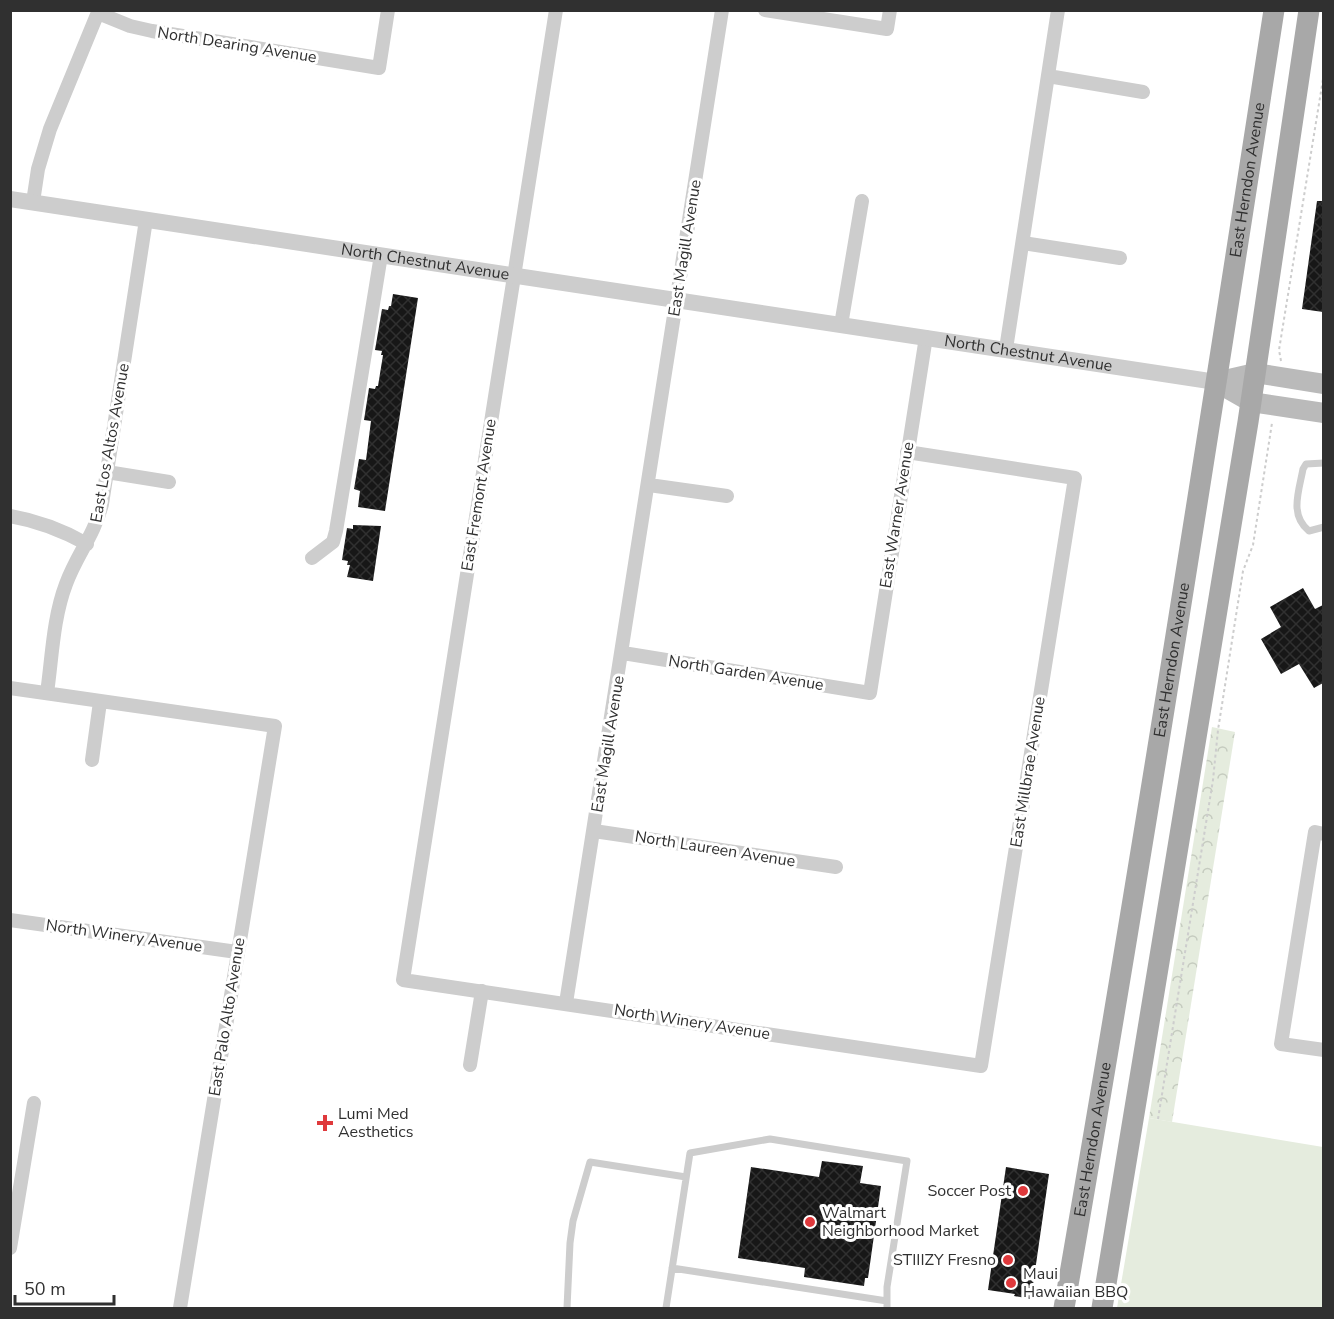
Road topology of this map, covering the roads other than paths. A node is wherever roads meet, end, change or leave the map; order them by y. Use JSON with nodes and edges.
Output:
{"nodes":[{"id":1,"x":388,"y":10,"type":"edge"},
{"id":2,"x":556,"y":10,"type":"edge"},
{"id":3,"x":722,"y":10,"type":"edge"},
{"id":4,"x":765,"y":10,"type":"edge"},
{"id":5,"x":890,"y":10,"type":"edge"},
{"id":6,"x":1058,"y":10,"type":"edge"},
{"id":7,"x":1274,"y":10,"type":"edge"},
{"id":8,"x":1309,"y":10,"type":"edge"},
{"id":9,"x":99,"y":12,"type":"edge"},
{"id":10,"x":1048,"y":76,"type":"junction"},
{"id":11,"x":1143,"y":92,"type":"dead end"},
{"id":12,"x":10,"y":199,"type":"edge"},
{"id":13,"x":862,"y":201,"type":"dead end"},
{"id":14,"x":33,"y":202,"type":"junction"},
{"id":15,"x":147,"y":220,"type":"junction"},
{"id":16,"x":1023,"y":243,"type":"junction"},
{"id":17,"x":381,"y":255,"type":"junction"},
{"id":18,"x":1120,"y":258,"type":"dead end"},
{"id":19,"x":514,"y":275,"type":"junction"},
{"id":20,"x":677,"y":300,"type":"junction"},
{"id":21,"x":841,"y":324,"type":"junction"},
{"id":22,"x":926,"y":337,"type":"junction"},
{"id":23,"x":1006,"y":349,"type":"junction"},
{"id":24,"x":1255,"y":373,"type":"junction"},
{"id":25,"x":1216,"y":382,"type":"junction"},
{"id":26,"x":1323,"y":384,"type":"edge"},
{"id":27,"x":1251,"y":402,"type":"junction"},
{"id":28,"x":1323,"y":413,"type":"edge"},
{"id":29,"x":907,"y":452,"type":"junction"},
{"id":30,"x":1323,"y":463,"type":"edge"},
{"id":31,"x":107,"y":472,"type":"junction"},
{"id":32,"x":169,"y":482,"type":"dead end"},
{"id":33,"x":649,"y":485,"type":"junction"},
{"id":34,"x":727,"y":496,"type":"dead end"},
{"id":35,"x":10,"y":516,"type":"edge"},
{"id":36,"x":1323,"y":527,"type":"edge"},
{"id":37,"x":87,"y":544,"type":"junction"},
{"id":38,"x":312,"y":558,"type":"dead end"},
{"id":39,"x":623,"y":653,"type":"junction"},
{"id":40,"x":10,"y":688,"type":"edge"},
{"id":41,"x":46,"y":693,"type":"junction"},
{"id":42,"x":870,"y":693,"type":"joint"},
{"id":43,"x":100,"y":702,"type":"junction"},
{"id":44,"x":92,"y":760,"type":"dead end"},
{"id":45,"x":594,"y":831,"type":"junction"},
{"id":46,"x":1323,"y":834,"type":"edge"},
{"id":47,"x":836,"y":867,"type":"dead end"},
{"id":48,"x":10,"y":920,"type":"edge"},
{"id":49,"x":237,"y":952,"type":"junction"},
{"id":50,"x":403,"y":980,"type":"joint"},
{"id":51,"x":482,"y":991,"type":"junction"},
{"id":52,"x":566,"y":1003,"type":"junction"},
{"id":53,"x":1323,"y":1050,"type":"edge"},
{"id":54,"x":470,"y":1065,"type":"dead end"},
{"id":55,"x":981,"y":1066,"type":"joint"},
{"id":56,"x":34,"y":1103,"type":"dead end"},
{"id":57,"x":686,"y":1177,"type":"junction"},
{"id":58,"x":10,"y":1248,"type":"edge"},
{"id":59,"x":672,"y":1268,"type":"junction"},
{"id":60,"x":887,"y":1305,"type":"edge"},
{"id":61,"x":180,"y":1308,"type":"edge"},
{"id":62,"x":567,"y":1308,"type":"edge"},
{"id":63,"x":666,"y":1308,"type":"edge"},
{"id":64,"x":1064,"y":1308,"type":"edge"},
{"id":65,"x":1102,"y":1308,"type":"edge"}],
"edges":[{"from":1,"to":9,"type":"street","name":"North Dearing Avenue"},
{"from":2,"to":19,"type":"street","name":"East Fremont Avenue"},
{"from":3,"to":20,"type":"street","name":"East Magill Avenue"},
{"from":4,"to":5,"type":"street"},
{"from":6,"to":10,"type":"street"},
{"from":7,"to":25,"type":"main road","name":"East Herndon Avenue"},
{"from":8,"to":24,"type":"main road"},
{"from":9,"to":14,"type":"street"},
{"from":10,"to":11,"type":"street"},
{"from":10,"to":16,"type":"street"},
{"from":12,"to":14,"type":"street","name":"North Chestnut Avenue"},
{"from":13,"to":21,"type":"street"},
{"from":14,"to":15,"type":"street","name":"North Chestnut Avenue"},
{"from":15,"to":17,"type":"street","name":"North Chestnut Avenue"},
{"from":15,"to":31,"type":"street","name":"East Los Altos Avenue"},
{"from":16,"to":18,"type":"street"},
{"from":16,"to":23,"type":"street"},
{"from":17,"to":19,"type":"street","name":"North Chestnut Avenue"},
{"from":17,"to":38,"type":"street"},
{"from":19,"to":20,"type":"street","name":"North Chestnut Avenue"},
{"from":19,"to":50,"type":"street","name":"East Fremont Avenue"},
{"from":20,"to":21,"type":"street","name":"North Chestnut Avenue"},
{"from":20,"to":33,"type":"street","name":"East Magill Avenue"},
{"from":21,"to":22,"type":"street","name":"North Chestnut Avenue"},
{"from":22,"to":23,"type":"street","name":"North Chestnut Avenue"},
{"from":22,"to":29,"type":"street","name":"East Warner Avenue"},
{"from":23,"to":25,"type":"street","name":"North Chestnut Avenue"},
{"from":24,"to":25,"type":"main road","name":"North Chestnut Avenue"},
{"from":24,"to":26,"type":"main road","name":"North Chestnut Avenue"},
{"from":24,"to":27,"type":"main road"},
{"from":25,"to":27,"type":"main road","name":"North Chestnut Avenue"},
{"from":25,"to":64,"type":"main road","name":"East Herndon Avenue"},
{"from":27,"to":28,"type":"main road","name":"North Chestnut Avenue"},
{"from":27,"to":65,"type":"main road"},
{"from":29,"to":42,"type":"street","name":"East Warner Avenue"},
{"from":29,"to":55,"type":"street","name":"East Millbrae Avenue"},
{"from":30,"to":36,"type":"lane"},
{"from":31,"to":32,"type":"street"},
{"from":31,"to":37,"type":"street","name":"East Los Altos Avenue"},
{"from":33,"to":34,"type":"street"},
{"from":33,"to":39,"type":"street","name":"East Magill Avenue"},
{"from":35,"to":37,"type":"street"},
{"from":37,"to":41,"type":"street","name":"East Los Altos Avenue"},
{"from":39,"to":42,"type":"street","name":"North Garden Avenue"},
{"from":39,"to":45,"type":"street","name":"East Magill Avenue"},
{"from":40,"to":41,"type":"street"},
{"from":41,"to":43,"type":"street"},
{"from":43,"to":44,"type":"street"},
{"from":43,"to":49,"type":"street","name":"East Palo Alto Avenue"},
{"from":45,"to":47,"type":"street","name":"North Laureen Avenue"},
{"from":45,"to":52,"type":"street","name":"East Magill Avenue"},
{"from":46,"to":53,"type":"street"},
{"from":48,"to":49,"type":"street","name":"North Winery Avenue"},
{"from":49,"to":61,"type":"street","name":"East Palo Alto Avenue"},
{"from":50,"to":51,"type":"street","name":"North Winery Avenue"},
{"from":51,"to":52,"type":"street","name":"North Winery Avenue"},
{"from":51,"to":54,"type":"street"},
{"from":52,"to":55,"type":"street","name":"North Winery Avenue"},
{"from":56,"to":58,"type":"street"},
{"from":57,"to":59,"type":"lane"},
{"from":57,"to":60,"type":"lane"},
{"from":57,"to":62,"type":"lane"},
{"from":59,"to":60,"type":"lane"},
{"from":59,"to":63,"type":"lane"}]}
